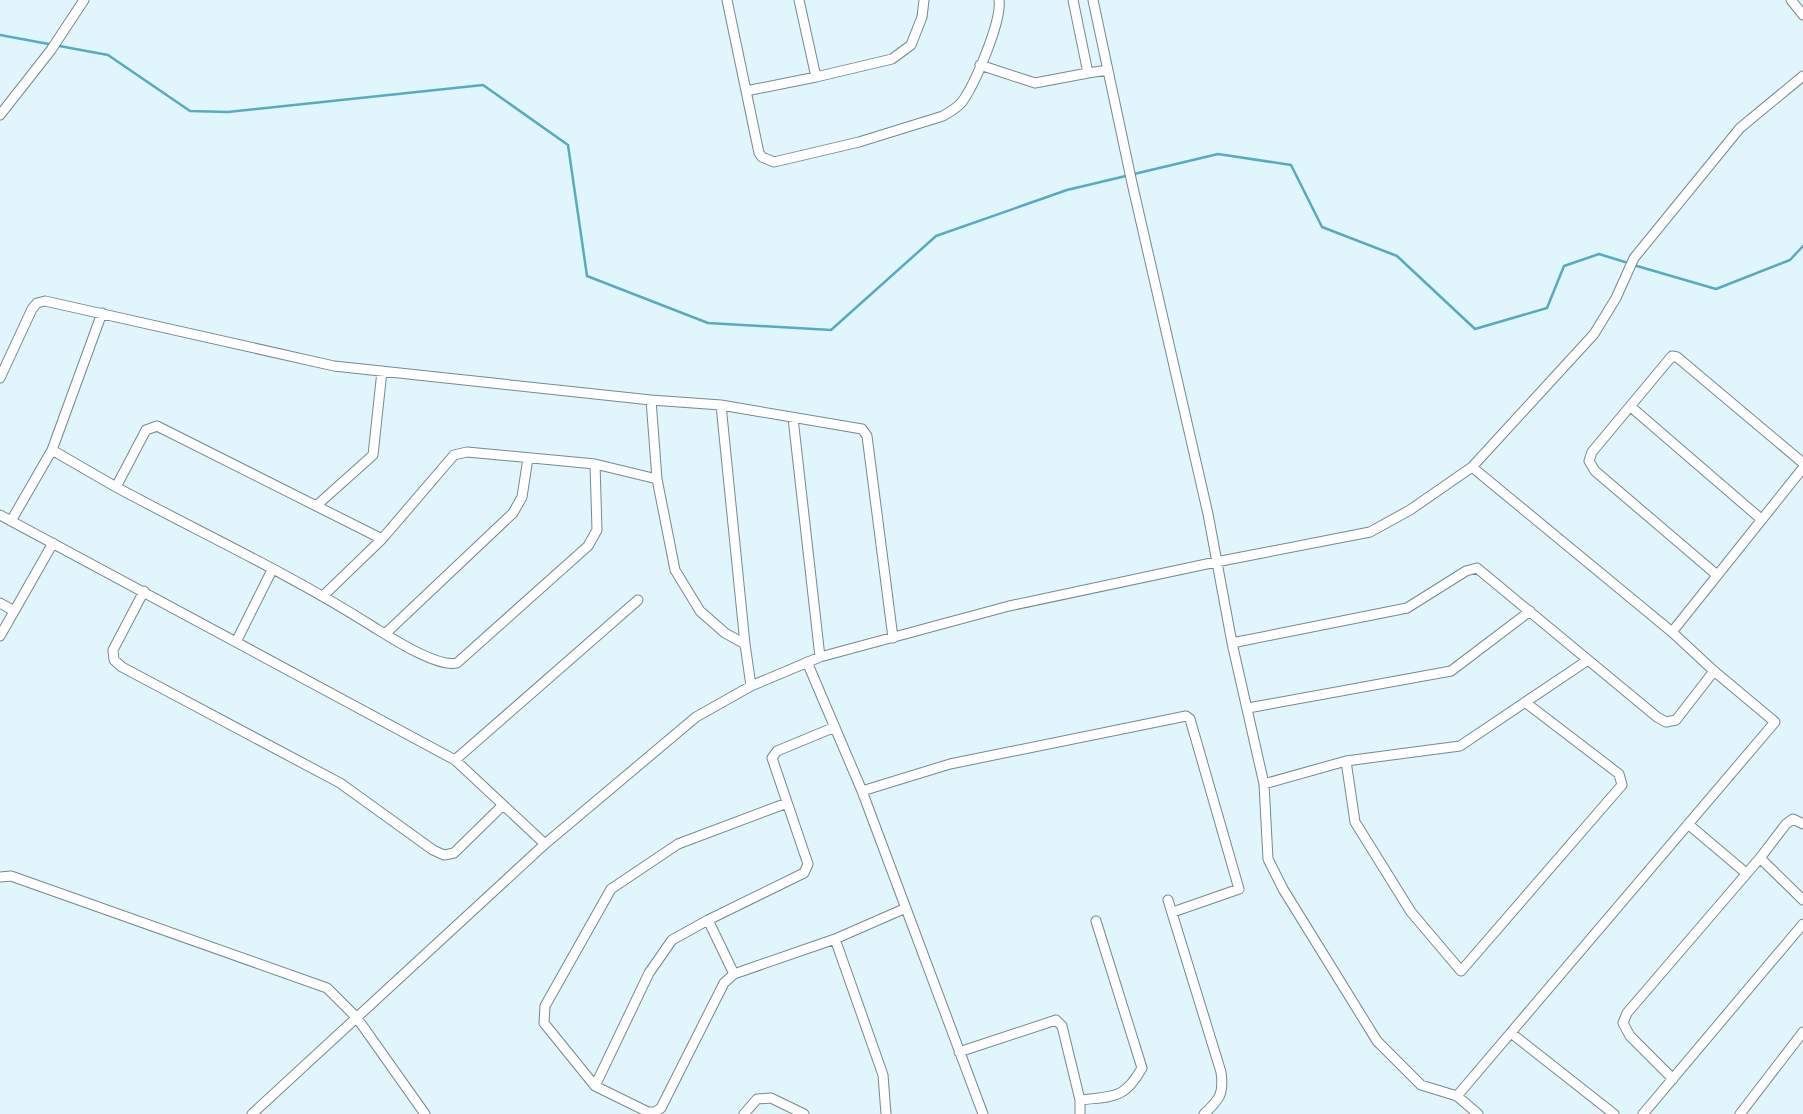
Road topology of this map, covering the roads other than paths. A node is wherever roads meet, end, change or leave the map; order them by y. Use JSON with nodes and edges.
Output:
{"nodes":[{"id":1,"x":84,"y":0,"type":"edge"},
{"id":2,"x":727,"y":0,"type":"edge"},
{"id":3,"x":799,"y":0,"type":"edge"},
{"id":4,"x":924,"y":0,"type":"edge"},
{"id":5,"x":999,"y":0,"type":"edge"},
{"id":6,"x":1073,"y":0,"type":"edge"},
{"id":7,"x":1093,"y":0,"type":"edge"},
{"id":8,"x":1791,"y":0,"type":"edge"},
{"id":9,"x":1803,"y":15,"type":"edge"},
{"id":10,"x":980,"y":65,"type":"junction"},
{"id":11,"x":1108,"y":70,"type":"junction"},
{"id":12,"x":1088,"y":73,"type":"junction"},
{"id":13,"x":1803,"y":76,"type":"edge"},
{"id":14,"x":816,"y":77,"type":"junction"},
{"id":15,"x":746,"y":91,"type":"junction"},
{"id":16,"x":0,"y":115,"type":"edge"},
{"id":17,"x":102,"y":312,"type":"junction"},
{"id":18,"x":382,"y":371,"type":"junction"},
{"id":19,"x":0,"y":378,"type":"edge"},
{"id":20,"x":651,"y":400,"type":"junction"},
{"id":21,"x":721,"y":405,"type":"junction"},
{"id":22,"x":1631,"y":407,"type":"junction"},
{"id":23,"x":793,"y":418,"type":"junction"},
{"id":24,"x":52,"y":450,"type":"junction"},
{"id":25,"x":528,"y":458,"type":"junction"},
{"id":26,"x":1803,"y":463,"type":"edge"},
{"id":27,"x":595,"y":464,"type":"junction"},
{"id":28,"x":1472,"y":467,"type":"junction"},
{"id":29,"x":1803,"y":468,"type":"edge"},
{"id":30,"x":657,"y":479,"type":"junction"},
{"id":31,"x":116,"y":487,"type":"junction"},
{"id":32,"x":316,"y":506,"type":"junction"},
{"id":33,"x":0,"y":515,"type":"edge"},
{"id":34,"x":1761,"y":519,"type":"junction"},
{"id":35,"x":11,"y":521,"type":"junction"},
{"id":36,"x":382,"y":539,"type":"junction"},
{"id":37,"x":52,"y":543,"type":"junction"},
{"id":38,"x":1216,"y":562,"type":"junction"},
{"id":39,"x":272,"y":570,"type":"junction"},
{"id":40,"x":1717,"y":575,"type":"junction"},
{"id":41,"x":144,"y":591,"type":"junction"},
{"id":42,"x":324,"y":595,"type":"junction"},
{"id":43,"x":638,"y":600,"type":"dead end"},
{"id":44,"x":0,"y":603,"type":"edge"},
{"id":45,"x":14,"y":611,"type":"junction"},
{"id":46,"x":1530,"y":611,"type":"junction"},
{"id":47,"x":1672,"y":632,"type":"junction"},
{"id":48,"x":385,"y":634,"type":"junction"},
{"id":49,"x":0,"y":636,"type":"edge"},
{"id":50,"x":893,"y":638,"type":"junction"},
{"id":51,"x":236,"y":642,"type":"junction"},
{"id":52,"x":1232,"y":643,"type":"junction"},
{"id":53,"x":745,"y":644,"type":"junction"},
{"id":54,"x":820,"y":657,"type":"junction"},
{"id":55,"x":1588,"y":660,"type":"junction"},
{"id":56,"x":808,"y":662,"type":"junction"},
{"id":57,"x":1714,"y":671,"type":"junction"},
{"id":58,"x":752,"y":686,"type":"junction"},
{"id":59,"x":1525,"y":702,"type":"junction"},
{"id":60,"x":1248,"y":708,"type":"junction"},
{"id":61,"x":835,"y":727,"type":"junction"},
{"id":62,"x":455,"y":760,"type":"junction"},
{"id":63,"x":1346,"y":761,"type":"junction"},
{"id":64,"x":1264,"y":784,"type":"junction"},
{"id":65,"x":862,"y":792,"type":"junction"},
{"id":66,"x":787,"y":803,"type":"junction"},
{"id":67,"x":504,"y":805,"type":"junction"},
{"id":68,"x":1688,"y":824,"type":"junction"},
{"id":69,"x":1803,"y":824,"type":"edge"},
{"id":70,"x":545,"y":844,"type":"junction"},
{"id":71,"x":1760,"y":858,"type":"junction"},
{"id":72,"x":1746,"y":873,"type":"junction"},
{"id":73,"x":0,"y":877,"type":"edge"},
{"id":74,"x":1168,"y":900,"type":"dead end"},
{"id":75,"x":1803,"y":900,"type":"edge"},
{"id":76,"x":906,"y":908,"type":"junction"},
{"id":77,"x":1172,"y":912,"type":"junction"},
{"id":78,"x":708,"y":920,"type":"junction"},
{"id":79,"x":1096,"y":920,"type":"dead end"},
{"id":80,"x":1803,"y":924,"type":"edge"},
{"id":81,"x":835,"y":939,"type":"junction"},
{"id":82,"x":734,"y":974,"type":"junction"},
{"id":83,"x":358,"y":1018,"type":"junction"},
{"id":84,"x":1803,"y":1032,"type":"edge"},
{"id":85,"x":1511,"y":1033,"type":"junction"},
{"id":86,"x":959,"y":1052,"type":"junction"},
{"id":87,"x":1673,"y":1079,"type":"junction"},
{"id":88,"x":594,"y":1086,"type":"junction"},
{"id":89,"x":1456,"y":1096,"type":"junction"},
{"id":90,"x":1080,"y":1100,"type":"junction"},
{"id":91,"x":654,"y":1113,"type":"edge"},
{"id":92,"x":252,"y":1114,"type":"edge"},
{"id":93,"x":425,"y":1114,"type":"edge"},
{"id":94,"x":744,"y":1114,"type":"edge"},
{"id":95,"x":804,"y":1114,"type":"edge"},
{"id":96,"x":886,"y":1114,"type":"edge"},
{"id":97,"x":983,"y":1114,"type":"edge"},
{"id":98,"x":1080,"y":1114,"type":"edge"},
{"id":99,"x":1204,"y":1114,"type":"edge"},
{"id":100,"x":1478,"y":1114,"type":"edge"},
{"id":101,"x":1614,"y":1114,"type":"edge"},
{"id":102,"x":1643,"y":1114,"type":"edge"},
{"id":103,"x":1740,"y":1114,"type":"edge"}],
"edges":[{"from":1,"to":16,"type":"street"},
{"from":2,"to":15,"type":"street"},
{"from":3,"to":14,"type":"street"},
{"from":4,"to":14,"type":"street"},
{"from":5,"to":10,"type":"street"},
{"from":6,"to":12,"type":"street"},
{"from":7,"to":11,"type":"street"},
{"from":8,"to":9,"type":"street"},
{"from":10,"to":12,"type":"street"},
{"from":10,"to":15,"type":"street"},
{"from":11,"to":12,"type":"street"},
{"from":11,"to":38,"type":"street"},
{"from":13,"to":28,"type":"street"},
{"from":14,"to":15,"type":"street"},
{"from":17,"to":18,"type":"street"},
{"from":17,"to":19,"type":"street"},
{"from":17,"to":24,"type":"street"},
{"from":18,"to":20,"type":"street"},
{"from":18,"to":32,"type":"street"},
{"from":20,"to":21,"type":"street"},
{"from":20,"to":30,"type":"street"},
{"from":21,"to":23,"type":"street"},
{"from":21,"to":53,"type":"street"},
{"from":22,"to":26,"type":"street"},
{"from":22,"to":34,"type":"street"},
{"from":22,"to":40,"type":"street"},
{"from":23,"to":50,"type":"street"},
{"from":23,"to":54,"type":"street"},
{"from":24,"to":31,"type":"street"},
{"from":24,"to":35,"type":"street"},
{"from":25,"to":27,"type":"street"},
{"from":25,"to":36,"type":"street"},
{"from":25,"to":48,"type":"street"},
{"from":27,"to":30,"type":"street"},
{"from":27,"to":48,"type":"street"},
{"from":28,"to":38,"type":"street"},
{"from":28,"to":47,"type":"street"},
{"from":29,"to":34,"type":"street"},
{"from":30,"to":53,"type":"street"},
{"from":31,"to":32,"type":"street"},
{"from":31,"to":39,"type":"street"},
{"from":32,"to":36,"type":"street"},
{"from":33,"to":35,"type":"street"},
{"from":34,"to":40,"type":"street"},
{"from":35,"to":37,"type":"street"},
{"from":36,"to":42,"type":"street"},
{"from":37,"to":41,"type":"street"},
{"from":37,"to":45,"type":"street"},
{"from":38,"to":50,"type":"street"},
{"from":38,"to":52,"type":"street"},
{"from":39,"to":42,"type":"street"},
{"from":39,"to":51,"type":"street"},
{"from":40,"to":47,"type":"street"},
{"from":41,"to":51,"type":"street"},
{"from":41,"to":67,"type":"street"},
{"from":42,"to":48,"type":"street"},
{"from":43,"to":62,"type":"street"},
{"from":44,"to":45,"type":"street"},
{"from":45,"to":49,"type":"street"},
{"from":46,"to":52,"type":"street"},
{"from":46,"to":55,"type":"street"},
{"from":46,"to":60,"type":"street"},
{"from":47,"to":57,"type":"street"},
{"from":50,"to":54,"type":"street"},
{"from":51,"to":62,"type":"street"},
{"from":52,"to":60,"type":"street"},
{"from":53,"to":58,"type":"street"},
{"from":54,"to":56,"type":"street"},
{"from":55,"to":57,"type":"street"},
{"from":55,"to":59,"type":"street"},
{"from":56,"to":58,"type":"street"},
{"from":56,"to":61,"type":"street"},
{"from":57,"to":68,"type":"street"},
{"from":58,"to":70,"type":"street"},
{"from":59,"to":63,"type":"street"},
{"from":59,"to":63,"type":"street"},
{"from":60,"to":64,"type":"street"},
{"from":61,"to":65,"type":"street"},
{"from":61,"to":66,"type":"street"},
{"from":62,"to":67,"type":"street"},
{"from":63,"to":64,"type":"street"},
{"from":64,"to":89,"type":"street"},
{"from":65,"to":76,"type":"street"},
{"from":65,"to":77,"type":"street"},
{"from":66,"to":78,"type":"street"},
{"from":66,"to":88,"type":"street"},
{"from":67,"to":70,"type":"street"},
{"from":68,"to":72,"type":"street"},
{"from":68,"to":85,"type":"street"},
{"from":69,"to":71,"type":"street"},
{"from":70,"to":83,"type":"street"},
{"from":71,"to":72,"type":"street"},
{"from":71,"to":75,"type":"street"},
{"from":72,"to":87,"type":"street"},
{"from":73,"to":83,"type":"street"},
{"from":74,"to":77,"type":"street"},
{"from":76,"to":81,"type":"street"},
{"from":76,"to":86,"type":"street"},
{"from":77,"to":99,"type":"street"},
{"from":78,"to":82,"type":"street"},
{"from":78,"to":88,"type":"street"},
{"from":79,"to":90,"type":"street"},
{"from":80,"to":87,"type":"street"},
{"from":81,"to":82,"type":"street"},
{"from":81,"to":96,"type":"street"},
{"from":82,"to":91,"type":"street"},
{"from":83,"to":92,"type":"street"},
{"from":83,"to":93,"type":"street"},
{"from":84,"to":103,"type":"street"},
{"from":85,"to":89,"type":"street"},
{"from":85,"to":101,"type":"street"},
{"from":86,"to":90,"type":"street"},
{"from":86,"to":97,"type":"street"},
{"from":87,"to":102,"type":"street"},
{"from":88,"to":91,"type":"street"},
{"from":89,"to":100,"type":"street"},
{"from":90,"to":98,"type":"street"},
{"from":94,"to":95,"type":"street"}]}
